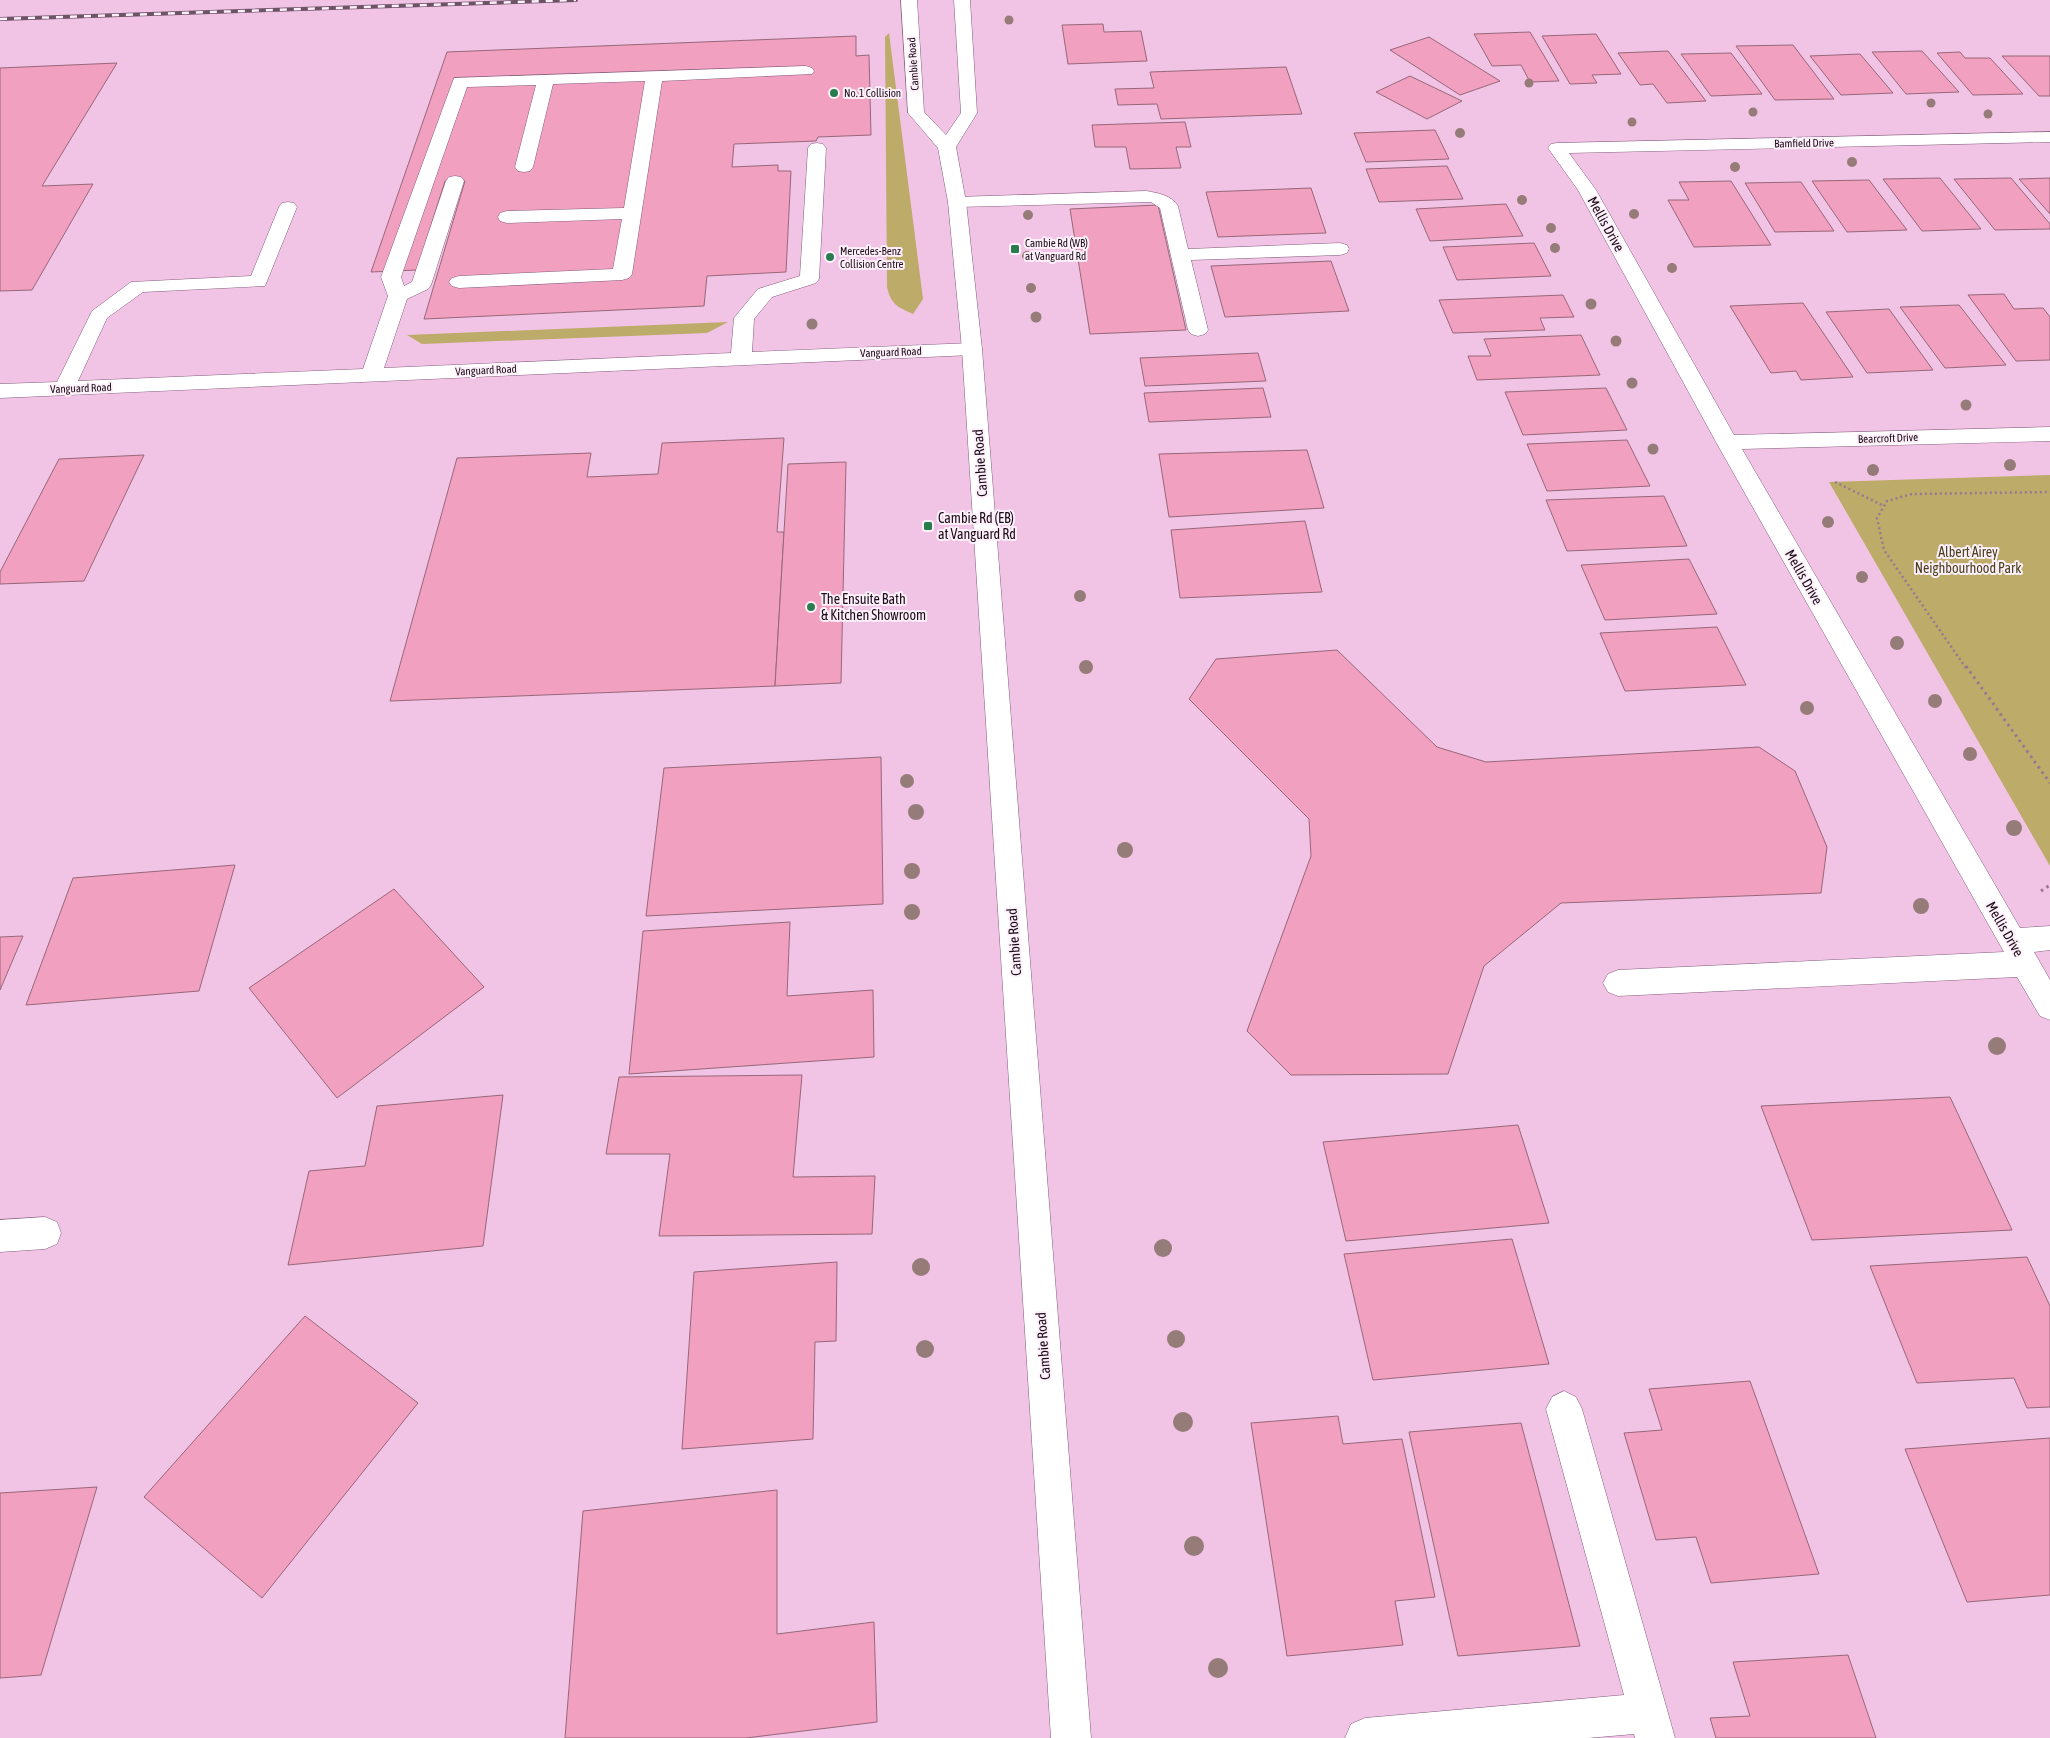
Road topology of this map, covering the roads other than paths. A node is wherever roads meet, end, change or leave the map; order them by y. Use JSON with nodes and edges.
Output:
{"nodes":[{"id":1,"x":909,"y":0,"type":"edge"},
{"id":2,"x":962,"y":0,"type":"edge"},
{"id":3,"x":806,"y":71,"type":"dead end"},
{"id":4,"x":654,"y":76,"type":"junction"},
{"id":5,"x":546,"y":79,"type":"junction"},
{"id":6,"x":2050,"y":137,"type":"edge"},
{"id":7,"x":947,"y":146,"type":"junction"},
{"id":8,"x":818,"y":148,"type":"dead end"},
{"id":9,"x":1557,"y":148,"type":"joint"},
{"id":10,"x":524,"y":167,"type":"dead end"},
{"id":11,"x":455,"y":181,"type":"dead end"},
{"id":12,"x":956,"y":202,"type":"junction"},
{"id":13,"x":288,"y":207,"type":"dead end"},
{"id":14,"x":631,"y":213,"type":"junction"},
{"id":15,"x":507,"y":217,"type":"dead end"},
{"id":16,"x":1340,"y":250,"type":"dead end"},
{"id":17,"x":1180,"y":255,"type":"junction"},
{"id":18,"x":459,"y":282,"type":"dead end"},
{"id":19,"x":398,"y":296,"type":"junction"},
{"id":20,"x":1198,"y":330,"type":"dead end"},
{"id":21,"x":972,"y":349,"type":"junction"},
{"id":22,"x":740,"y":359,"type":"junction"},
{"id":23,"x":371,"y":375,"type":"junction"},
{"id":24,"x":64,"y":388,"type":"junction"},
{"id":25,"x":0,"y":391,"type":"edge"},
{"id":26,"x":2050,"y":434,"type":"edge"},
{"id":27,"x":1727,"y":442,"type":"junction"},
{"id":28,"x":2050,"y":938,"type":"edge"},
{"id":29,"x":2018,"y":952,"type":"junction"},
{"id":30,"x":1618,"y":983,"type":"dead end"},
{"id":31,"x":2050,"y":1007,"type":"edge"},
{"id":32,"x":45,"y":1233,"type":"dead end"},
{"id":33,"x":0,"y":1236,"type":"edge"},
{"id":34,"x":1564,"y":1409,"type":"dead end"},
{"id":35,"x":1651,"y":1726,"type":"edge"},
{"id":36,"x":1071,"y":1738,"type":"edge"},
{"id":37,"x":1365,"y":1738,"type":"edge"}],
"edges":[{"from":1,"to":7,"type":"street","name":"Cambie Road"},
{"from":2,"to":7,"type":"street"},
{"from":3,"to":4,"type":"street"},
{"from":4,"to":5,"type":"street"},
{"from":4,"to":14,"type":"street"},
{"from":5,"to":10,"type":"street"},
{"from":5,"to":19,"type":"street"},
{"from":6,"to":9,"type":"street","name":"Bamfield Drive"},
{"from":7,"to":12,"type":"street","name":"Cambie Road"},
{"from":8,"to":22,"type":"street"},
{"from":9,"to":27,"type":"street","name":"Mellis Drive"},
{"from":11,"to":19,"type":"street"},
{"from":12,"to":17,"type":"street"},
{"from":12,"to":21,"type":"street","name":"Cambie Road"},
{"from":13,"to":24,"type":"street"},
{"from":14,"to":15,"type":"street"},
{"from":14,"to":18,"type":"street"},
{"from":16,"to":17,"type":"street"},
{"from":17,"to":20,"type":"street"},
{"from":19,"to":23,"type":"street"},
{"from":21,"to":22,"type":"street","name":"Vanguard Road"},
{"from":21,"to":36,"type":"street","name":"Cambie Road"},
{"from":22,"to":23,"type":"street","name":"Vanguard Road"},
{"from":23,"to":24,"type":"street","name":"Vanguard Road"},
{"from":24,"to":25,"type":"street","name":"Vanguard Road"},
{"from":26,"to":27,"type":"street","name":"Bearcroft Drive"},
{"from":27,"to":29,"type":"street","name":"Mellis Drive"},
{"from":28,"to":29,"type":"street"},
{"from":29,"to":30,"type":"street"},
{"from":29,"to":31,"type":"street","name":"Mellis Drive"},
{"from":32,"to":33,"type":"street"},
{"from":34,"to":35,"type":"street"},
{"from":35,"to":37,"type":"street"}]}
